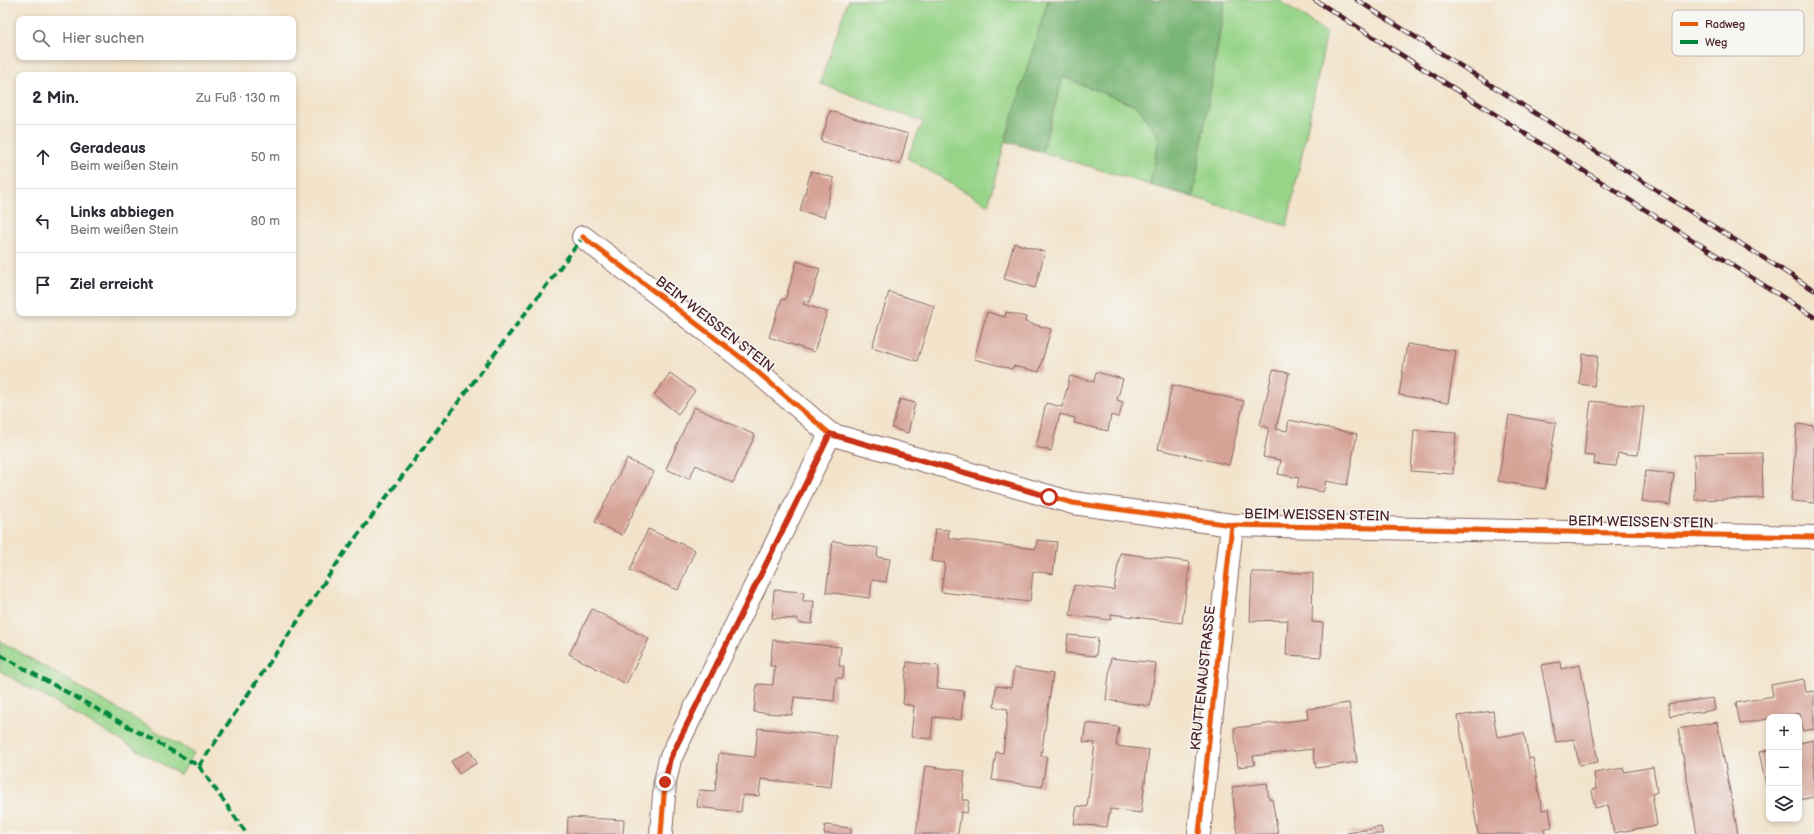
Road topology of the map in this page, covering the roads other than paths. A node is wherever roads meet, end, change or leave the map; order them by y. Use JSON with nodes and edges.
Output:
{"nodes":[{"id":1,"x":583,"y":237,"type":"dead end"},
{"id":2,"x":830,"y":434,"type":"junction"},
{"id":3,"x":1232,"y":525,"type":"junction"},
{"id":4,"x":1814,"y":537,"type":"edge"},
{"id":5,"x":661,"y":834,"type":"edge"},
{"id":6,"x":1198,"y":834,"type":"edge"}],
"edges":[{"from":1,"to":2,"type":"street","name":"BEIM WEISSEN STEIN"},
{"from":2,"to":3,"type":"street","name":"BEIM WEISSEN STEIN"},
{"from":2,"to":5,"type":"street"},
{"from":3,"to":4,"type":"street","name":"BEIM WEISSEN STEIN"},
{"from":3,"to":6,"type":"street","name":"KRUTTENAUSTRASSE"}]}
